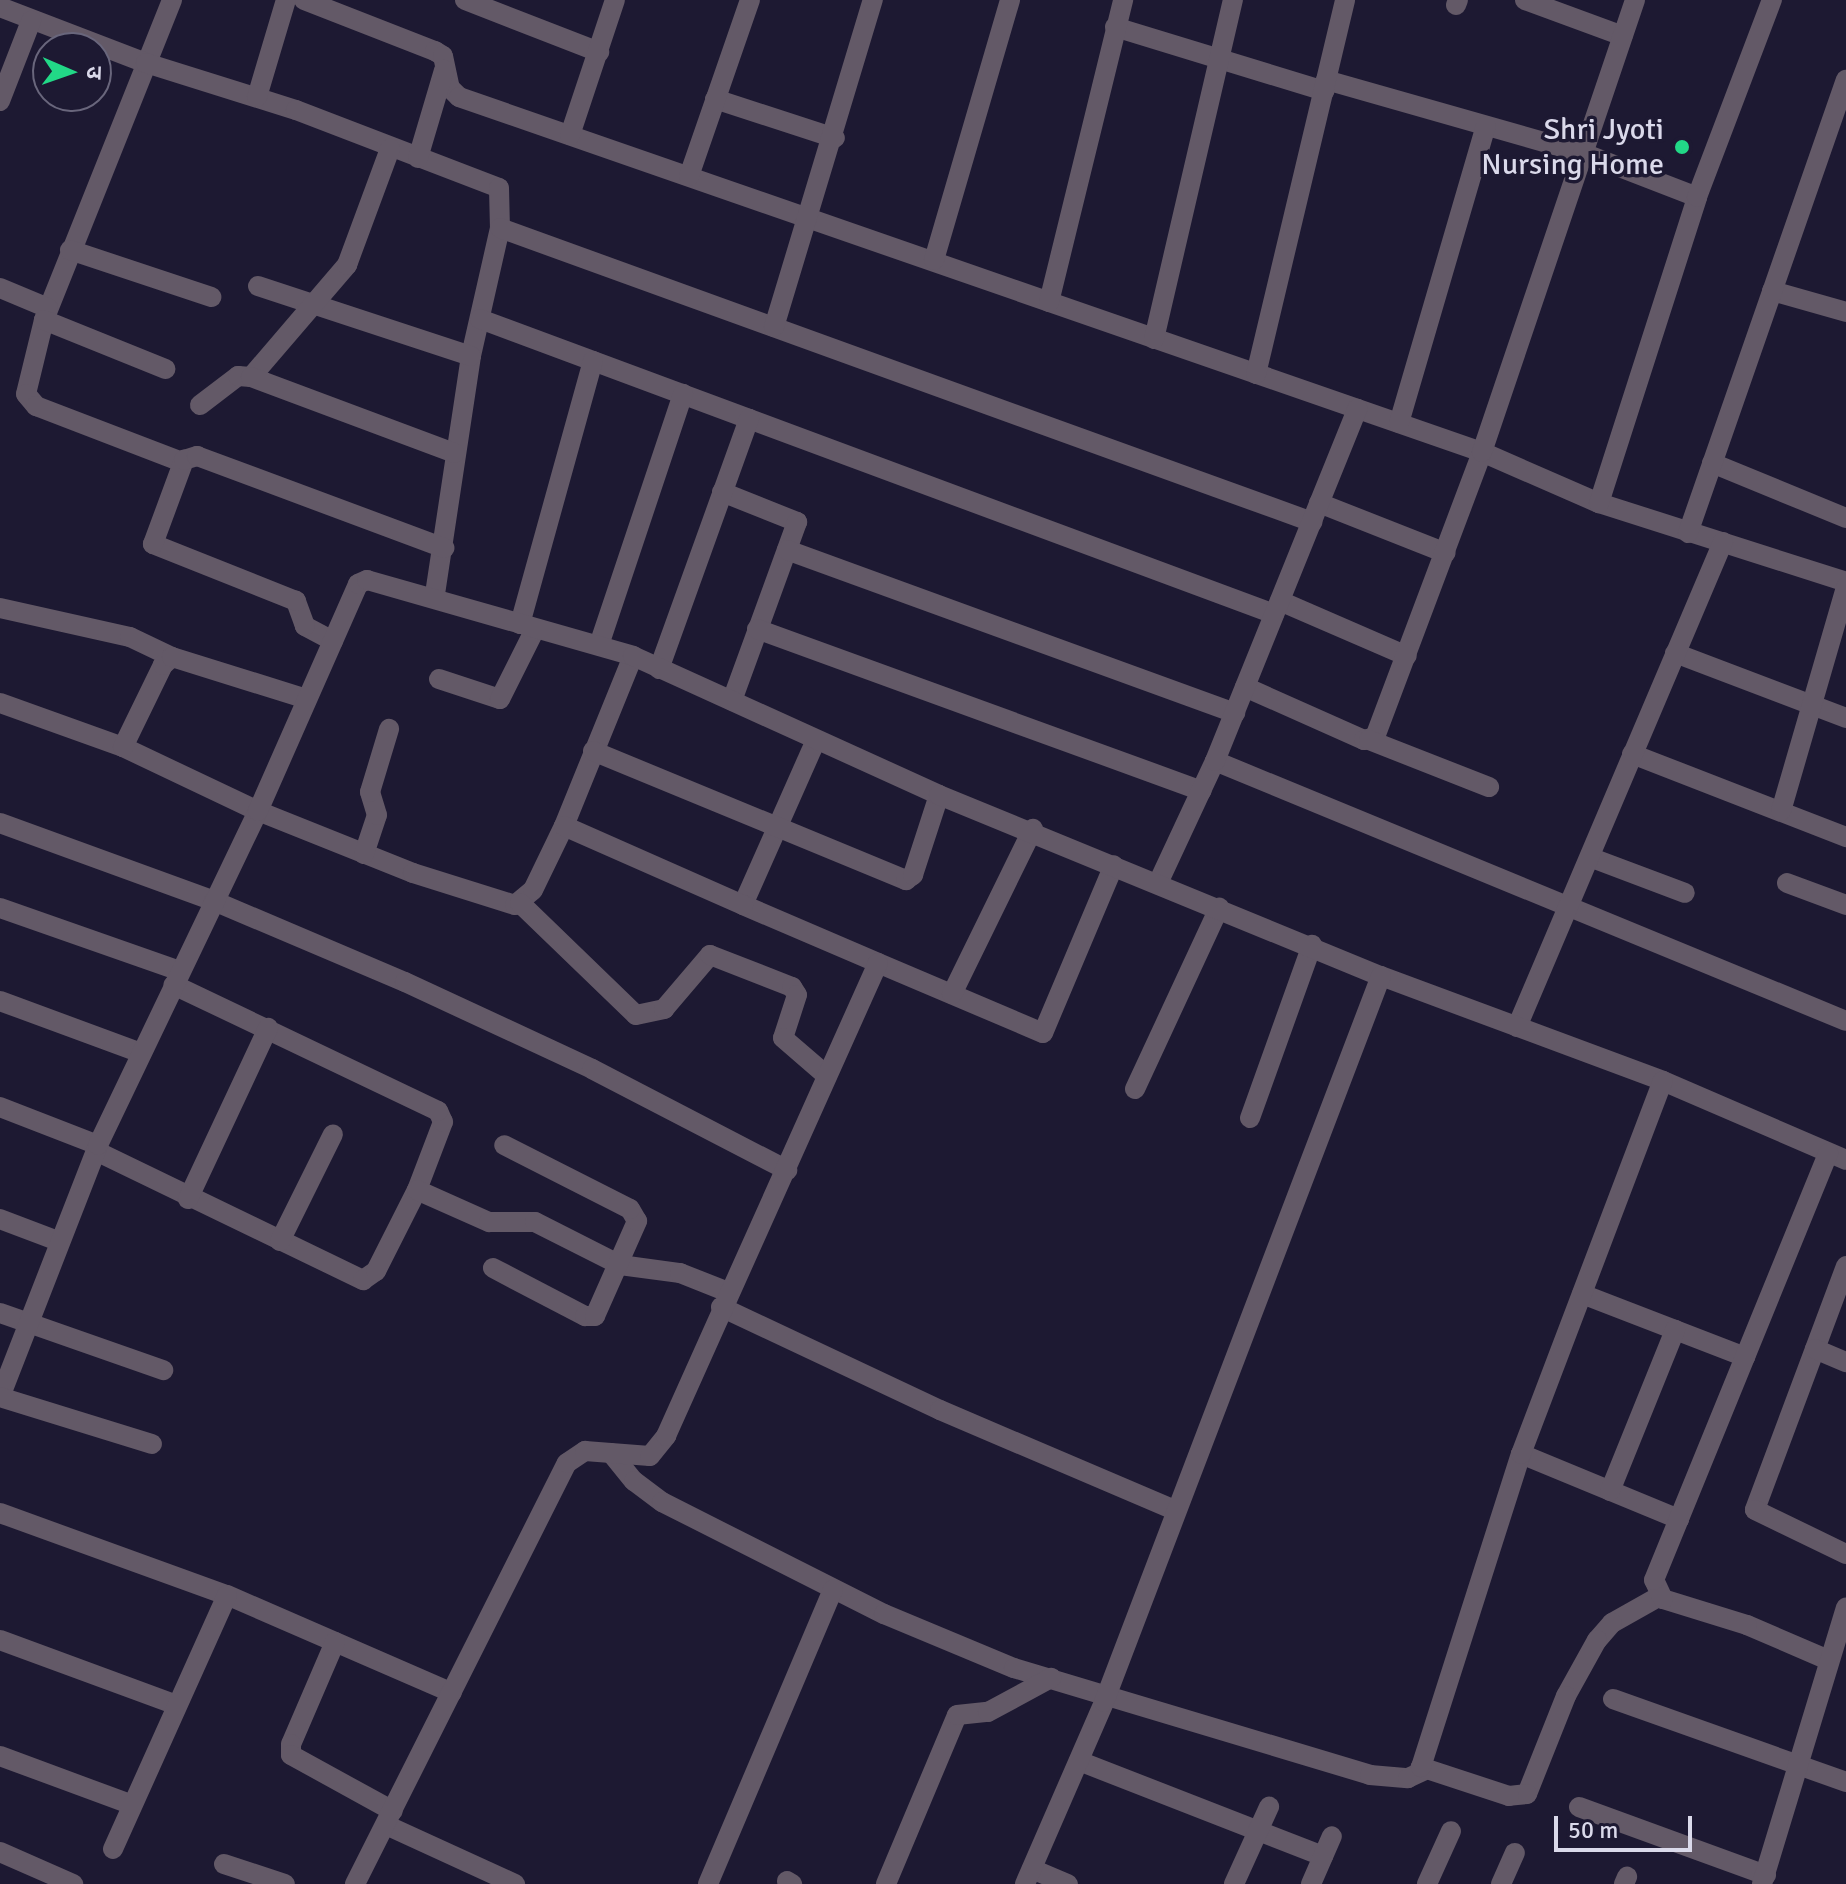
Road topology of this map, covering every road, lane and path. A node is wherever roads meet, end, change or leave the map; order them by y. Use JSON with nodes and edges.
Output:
{"nodes":[{"id":1,"x":172,"y":0,"type":"edge"},
{"id":2,"x":286,"y":0,"type":"edge"},
{"id":3,"x":304,"y":0,"type":"edge"},
{"id":4,"x":465,"y":0,"type":"edge"},
{"id":5,"x":615,"y":0,"type":"edge"},
{"id":6,"x":750,"y":0,"type":"edge"},
{"id":7,"x":873,"y":0,"type":"edge"},
{"id":8,"x":1010,"y":0,"type":"edge"},
{"id":9,"x":1123,"y":0,"type":"edge"},
{"id":10,"x":1233,"y":0,"type":"edge"},
{"id":11,"x":1345,"y":0,"type":"edge"},
{"id":12,"x":1525,"y":0,"type":"edge"},
{"id":13,"x":1635,"y":0,"type":"edge"},
{"id":14,"x":1772,"y":0,"type":"edge"},
{"id":15,"x":0,"y":7,"type":"edge"},
{"id":16,"x":31,"y":21,"type":"junction"},
{"id":17,"x":1115,"y":27,"type":"junction"},
{"id":18,"x":1623,"y":36,"type":"junction"},
{"id":19,"x":599,"y":52,"type":"junction"},
{"id":20,"x":1217,"y":58,"type":"junction"},
{"id":21,"x":146,"y":63,"type":"junction"},
{"id":22,"x":445,"y":66,"type":"junction"},
{"id":23,"x":1846,"y":80,"type":"edge"},
{"id":24,"x":1325,"y":86,"type":"junction"},
{"id":25,"x":257,"y":97,"type":"junction"},
{"id":26,"x":0,"y":99,"type":"edge"},
{"id":27,"x":715,"y":99,"type":"junction"},
{"id":28,"x":1486,"y":126,"type":"junction"},
{"id":29,"x":570,"y":135,"type":"junction"},
{"id":30,"x":835,"y":138,"type":"junction"},
{"id":31,"x":390,"y":149,"type":"junction"},
{"id":32,"x":1583,"y":153,"type":"junction"},
{"id":33,"x":418,"y":158,"type":"junction"},
{"id":34,"x":689,"y":176,"type":"junction"},
{"id":35,"x":1697,"y":197,"type":"junction"},
{"id":36,"x":808,"y":218,"type":"junction"},
{"id":37,"x":500,"y":228,"type":"junction"},
{"id":38,"x":70,"y":250,"type":"junction"},
{"id":39,"x":934,"y":260,"type":"junction"},
{"id":40,"x":258,"y":286,"type":"dead end"},
{"id":41,"x":0,"y":288,"type":"edge"},
{"id":42,"x":1772,"y":291,"type":"junction"},
{"id":43,"x":211,"y":297,"type":"dead end"},
{"id":44,"x":1049,"y":302,"type":"junction"},
{"id":45,"x":313,"y":304,"type":"junction"},
{"id":46,"x":1846,"y":312,"type":"edge"},
{"id":47,"x":46,"y":314,"type":"junction"},
{"id":48,"x":480,"y":319,"type":"junction"},
{"id":49,"x":774,"y":327,"type":"junction"},
{"id":50,"x":1154,"y":339,"type":"junction"},
{"id":51,"x":471,"y":356,"type":"junction"},
{"id":52,"x":593,"y":361,"type":"junction"},
{"id":53,"x":165,"y":369,"type":"dead end"},
{"id":54,"x":1256,"y":374,"type":"junction"},
{"id":55,"x":251,"y":377,"type":"junction"},
{"id":56,"x":683,"y":394,"type":"junction"},
{"id":57,"x":200,"y":405,"type":"dead end"},
{"id":58,"x":1357,"y":409,"type":"junction"},
{"id":59,"x":749,"y":419,"type":"junction"},
{"id":60,"x":1399,"y":423,"type":"junction"},
{"id":61,"x":1482,"y":452,"type":"junction"},
{"id":62,"x":454,"y":453,"type":"junction"},
{"id":63,"x":182,"y":462,"type":"junction"},
{"id":64,"x":1712,"y":463,"type":"junction"},
{"id":65,"x":722,"y":492,"type":"junction"},
{"id":66,"x":1599,"y":503,"type":"junction"},
{"id":67,"x":1316,"y":512,"type":"junction"},
{"id":68,"x":1846,"y":518,"type":"edge"},
{"id":69,"x":1688,"y":533,"type":"junction"},
{"id":70,"x":1723,"y":542,"type":"junction"},
{"id":71,"x":444,"y":548,"type":"junction"},
{"id":72,"x":787,"y":550,"type":"junction"},
{"id":73,"x":1446,"y":553,"type":"junction"},
{"id":74,"x":1846,"y":585,"type":"edge"},
{"id":75,"x":435,"y":595,"type":"junction"},
{"id":76,"x":1277,"y":607,"type":"junction"},
{"id":77,"x":0,"y":608,"type":"edge"},
{"id":78,"x":528,"y":626,"type":"junction"},
{"id":79,"x":757,"y":629,"type":"junction"},
{"id":80,"x":333,"y":641,"type":"junction"},
{"id":81,"x":599,"y":645,"type":"junction"},
{"id":82,"x":1675,"y":653,"type":"junction"},
{"id":83,"x":633,"y":656,"type":"junction"},
{"id":84,"x":1407,"y":656,"type":"junction"},
{"id":85,"x":172,"y":657,"type":"junction"},
{"id":86,"x":659,"y":669,"type":"junction"},
{"id":87,"x":439,"y":679,"type":"dead end"},
{"id":88,"x":1245,"y":687,"type":"junction"},
{"id":89,"x":307,"y":699,"type":"junction"},
{"id":90,"x":732,"y":701,"type":"junction"},
{"id":91,"x":0,"y":703,"type":"edge"},
{"id":92,"x":1810,"y":706,"type":"junction"},
{"id":93,"x":1235,"y":713,"type":"junction"},
{"id":94,"x":1846,"y":718,"type":"edge"},
{"id":95,"x":389,"y":729,"type":"dead end"},
{"id":96,"x":816,"y":740,"type":"junction"},
{"id":97,"x":1369,"y":740,"type":"junction"},
{"id":98,"x":123,"y":747,"type":"junction"},
{"id":99,"x":593,"y":751,"type":"junction"},
{"id":100,"x":1632,"y":754,"type":"junction"},
{"id":101,"x":1215,"y":761,"type":"junction"},
{"id":102,"x":1489,"y":787,"type":"dead end"},
{"id":103,"x":1201,"y":791,"type":"junction"},
{"id":104,"x":939,"y":795,"type":"junction"},
{"id":105,"x":258,"y":811,"type":"junction"},
{"id":106,"x":1781,"y":811,"type":"junction"},
{"id":107,"x":0,"y":823,"type":"edge"},
{"id":108,"x":564,"y":826,"type":"junction"},
{"id":109,"x":778,"y":827,"type":"junction"},
{"id":110,"x":1033,"y":829,"type":"junction"},
{"id":111,"x":1846,"y":837,"type":"edge"},
{"id":112,"x":364,"y":854,"type":"junction"},
{"id":113,"x":1592,"y":858,"type":"junction"},
{"id":114,"x":1114,"y":865,"type":"junction"},
{"id":115,"x":1159,"y":881,"type":"junction"},
{"id":116,"x":1787,"y":883,"type":"dead end"},
{"id":117,"x":1685,"y":893,"type":"dead end"},
{"id":118,"x":214,"y":901,"type":"junction"},
{"id":119,"x":520,"y":903,"type":"junction"},
{"id":120,"x":743,"y":905,"type":"junction"},
{"id":121,"x":1569,"y":905,"type":"junction"},
{"id":122,"x":1846,"y":905,"type":"edge"},
{"id":123,"x":0,"y":908,"type":"edge"},
{"id":124,"x":1219,"y":908,"type":"junction"},
{"id":125,"x":1312,"y":945,"type":"junction"},
{"id":126,"x":878,"y":963,"type":"junction"},
{"id":127,"x":1381,"y":976,"type":"junction"},
{"id":128,"x":177,"y":978,"type":"junction"},
{"id":129,"x":952,"y":994,"type":"junction"},
{"id":130,"x":0,"y":1001,"type":"edge"},
{"id":131,"x":1846,"y":1021,"type":"edge"},
{"id":132,"x":1517,"y":1027,"type":"junction"},
{"id":133,"x":268,"y":1028,"type":"junction"},
{"id":134,"x":141,"y":1053,"type":"junction"},
{"id":135,"x":827,"y":1076,"type":"junction"},
{"id":136,"x":1663,"y":1081,"type":"junction"},
{"id":137,"x":1135,"y":1089,"type":"dead end"},
{"id":138,"x":0,"y":1107,"type":"edge"},
{"id":139,"x":1250,"y":1118,"type":"dead end"},
{"id":140,"x":333,"y":1134,"type":"dead end"},
{"id":141,"x":504,"y":1145,"type":"dead end"},
{"id":142,"x":97,"y":1148,"type":"junction"},
{"id":143,"x":1837,"y":1156,"type":"edge"},
{"id":144,"x":787,"y":1170,"type":"junction"},
{"id":145,"x":417,"y":1190,"type":"junction"},
{"id":146,"x":188,"y":1199,"type":"junction"},
{"id":147,"x":0,"y":1219,"type":"edge"},
{"id":148,"x":58,"y":1241,"type":"junction"},
{"id":149,"x":280,"y":1241,"type":"junction"},
{"id":150,"x":620,"y":1265,"type":"junction"},
{"id":151,"x":1846,"y":1266,"type":"edge"},
{"id":152,"x":493,"y":1268,"type":"dead end"},
{"id":153,"x":1842,"y":1288,"type":"edge"},
{"id":154,"x":1582,"y":1294,"type":"junction"},
{"id":155,"x":725,"y":1300,"type":"junction"},
{"id":156,"x":0,"y":1313,"type":"edge"},
{"id":157,"x":29,"y":1324,"type":"junction"},
{"id":158,"x":1675,"y":1330,"type":"junction"},
{"id":159,"x":1815,"y":1349,"type":"junction"},
{"id":160,"x":1745,"y":1357,"type":"junction"},
{"id":161,"x":1846,"y":1362,"type":"edge"},
{"id":162,"x":163,"y":1370,"type":"dead end"},
{"id":163,"x":0,"y":1397,"type":"edge"},
{"id":164,"x":152,"y":1444,"type":"dead end"},
{"id":165,"x":611,"y":1453,"type":"junction"},
{"id":166,"x":1521,"y":1454,"type":"junction"},
{"id":167,"x":1610,"y":1491,"type":"junction"},
{"id":168,"x":1175,"y":1510,"type":"junction"},
{"id":169,"x":0,"y":1513,"type":"edge"},
{"id":170,"x":1679,"y":1519,"type":"junction"},
{"id":171,"x":1846,"y":1554,"type":"edge"},
{"id":172,"x":833,"y":1589,"type":"junction"},
{"id":173,"x":227,"y":1595,"type":"junction"},
{"id":174,"x":1660,"y":1596,"type":"junction"},
{"id":175,"x":1846,"y":1607,"type":"edge"},
{"id":176,"x":0,"y":1640,"type":"edge"},
{"id":177,"x":335,"y":1642,"type":"junction"},
{"id":178,"x":1826,"y":1659,"type":"junction"},
{"id":179,"x":1051,"y":1678,"type":"junction"},
{"id":180,"x":452,"y":1693,"type":"junction"},
{"id":181,"x":1107,"y":1693,"type":"junction"},
{"id":182,"x":1613,"y":1699,"type":"dead end"},
{"id":183,"x":174,"y":1704,"type":"junction"},
{"id":184,"x":0,"y":1756,"type":"edge"},
{"id":185,"x":1079,"y":1761,"type":"junction"},
{"id":186,"x":1794,"y":1767,"type":"junction"},
{"id":187,"x":1425,"y":1770,"type":"junction"},
{"id":188,"x":1846,"y":1782,"type":"edge"},
{"id":189,"x":130,"y":1804,"type":"junction"},
{"id":190,"x":1269,"y":1807,"type":"dead end"},
{"id":191,"x":1579,"y":1807,"type":"dead end"},
{"id":192,"x":389,"y":1818,"type":"junction"},
{"id":193,"x":1258,"y":1830,"type":"junction"},
{"id":194,"x":1451,"y":1831,"type":"dead end"},
{"id":195,"x":1332,"y":1836,"type":"dead end"},
{"id":196,"x":113,"y":1849,"type":"dead end"},
{"id":197,"x":0,"y":1852,"type":"edge"},
{"id":198,"x":1515,"y":1853,"type":"dead end"},
{"id":199,"x":1323,"y":1856,"type":"junction"},
{"id":200,"x":224,"y":1864,"type":"dead end"},
{"id":201,"x":1029,"y":1876,"type":"edge"},
{"id":202,"x":1764,"y":1880,"type":"edge"},
{"id":203,"x":73,"y":1884,"type":"edge"},
{"id":204,"x":285,"y":1884,"type":"edge"},
{"id":205,"x":355,"y":1884,"type":"edge"},
{"id":206,"x":515,"y":1884,"type":"edge"},
{"id":207,"x":708,"y":1884,"type":"edge"},
{"id":208,"x":886,"y":1884,"type":"edge"},
{"id":209,"x":1068,"y":1884,"type":"edge"},
{"id":210,"x":1234,"y":1884,"type":"edge"},
{"id":211,"x":1311,"y":1884,"type":"edge"},
{"id":212,"x":1427,"y":1884,"type":"edge"},
{"id":213,"x":1501,"y":1884,"type":"edge"}],
"edges":[{"from":1,"to":21,"type":"street"},
{"from":2,"to":25,"type":"street"},
{"from":3,"to":22,"type":"street"},
{"from":4,"to":19,"type":"street"},
{"from":5,"to":19,"type":"street"},
{"from":6,"to":27,"type":"street"},
{"from":7,"to":30,"type":"street"},
{"from":8,"to":39,"type":"street"},
{"from":9,"to":17,"type":"street"},
{"from":10,"to":20,"type":"street"},
{"from":11,"to":24,"type":"street"},
{"from":12,"to":18,"type":"street"},
{"from":13,"to":18,"type":"street"},
{"from":14,"to":35,"type":"street"},
{"from":15,"to":16,"type":"street"},
{"from":16,"to":21,"type":"street"},
{"from":16,"to":26,"type":"street"},
{"from":17,"to":20,"type":"street"},
{"from":17,"to":44,"type":"street"},
{"from":18,"to":32,"type":"street"},
{"from":19,"to":29,"type":"street"},
{"from":20,"to":24,"type":"street"},
{"from":20,"to":50,"type":"street"},
{"from":21,"to":25,"type":"street"},
{"from":21,"to":38,"type":"street"},
{"from":22,"to":29,"type":"street"},
{"from":22,"to":33,"type":"street"},
{"from":23,"to":42,"type":"street"},
{"from":24,"to":28,"type":"street"},
{"from":24,"to":54,"type":"street"},
{"from":25,"to":31,"type":"street"},
{"from":27,"to":30,"type":"street"},
{"from":27,"to":34,"type":"street"},
{"from":28,"to":32,"type":"street"},
{"from":28,"to":60,"type":"street"},
{"from":29,"to":34,"type":"street"},
{"from":30,"to":36,"type":"street"},
{"from":31,"to":33,"type":"street"},
{"from":31,"to":45,"type":"street"},
{"from":32,"to":35,"type":"street"},
{"from":32,"to":61,"type":"street"},
{"from":33,"to":37,"type":"street"},
{"from":34,"to":36,"type":"street"},
{"from":35,"to":66,"type":"street"},
{"from":36,"to":39,"type":"street"},
{"from":36,"to":49,"type":"street"},
{"from":37,"to":48,"type":"street"},
{"from":37,"to":49,"type":"street"},
{"from":38,"to":43,"type":"street"},
{"from":38,"to":47,"type":"street"},
{"from":39,"to":44,"type":"street"},
{"from":40,"to":45,"type":"street"},
{"from":41,"to":47,"type":"street"},
{"from":42,"to":46,"type":"street"},
{"from":42,"to":64,"type":"street"},
{"from":44,"to":50,"type":"street"},
{"from":45,"to":51,"type":"street"},
{"from":45,"to":55,"type":"street"},
{"from":47,"to":53,"type":"street"},
{"from":47,"to":63,"type":"street"},
{"from":48,"to":51,"type":"street"},
{"from":48,"to":52,"type":"street"},
{"from":49,"to":67,"type":"street"},
{"from":50,"to":54,"type":"street"},
{"from":51,"to":62,"type":"street"},
{"from":52,"to":56,"type":"street"},
{"from":52,"to":78,"type":"street"},
{"from":54,"to":58,"type":"street"},
{"from":55,"to":57,"type":"street"},
{"from":55,"to":62,"type":"street"},
{"from":56,"to":59,"type":"street"},
{"from":56,"to":81,"type":"street"},
{"from":58,"to":60,"type":"street"},
{"from":58,"to":67,"type":"street"},
{"from":59,"to":65,"type":"street"},
{"from":59,"to":76,"type":"street"},
{"from":60,"to":61,"type":"street"},
{"from":61,"to":66,"type":"street"},
{"from":61,"to":73,"type":"street"},
{"from":62,"to":71,"type":"street"},
{"from":63,"to":71,"type":"street"},
{"from":63,"to":80,"type":"street"},
{"from":64,"to":68,"type":"street"},
{"from":64,"to":69,"type":"street"},
{"from":65,"to":72,"type":"street"},
{"from":65,"to":86,"type":"street"},
{"from":66,"to":69,"type":"street"},
{"from":67,"to":73,"type":"street"},
{"from":67,"to":76,"type":"street"},
{"from":69,"to":70,"type":"street"},
{"from":70,"to":74,"type":"street"},
{"from":70,"to":82,"type":"street"},
{"from":71,"to":75,"type":"street"},
{"from":72,"to":79,"type":"street"},
{"from":72,"to":93,"type":"street"},
{"from":73,"to":84,"type":"street"},
{"from":74,"to":92,"type":"street"},
{"from":75,"to":78,"type":"street"},
{"from":75,"to":80,"type":"street"},
{"from":76,"to":84,"type":"street"},
{"from":76,"to":88,"type":"street"},
{"from":77,"to":85,"type":"street"},
{"from":78,"to":81,"type":"street"},
{"from":78,"to":87,"type":"street"},
{"from":79,"to":90,"type":"street"},
{"from":79,"to":103,"type":"street"},
{"from":80,"to":89,"type":"street"},
{"from":81,"to":83,"type":"street"},
{"from":82,"to":92,"type":"street"},
{"from":82,"to":100,"type":"street"},
{"from":83,"to":86,"type":"street"},
{"from":83,"to":99,"type":"street"},
{"from":84,"to":97,"type":"street"},
{"from":85,"to":89,"type":"street"},
{"from":85,"to":98,"type":"street"},
{"from":86,"to":90,"type":"street"},
{"from":88,"to":93,"type":"street"},
{"from":88,"to":97,"type":"street"},
{"from":89,"to":105,"type":"street"},
{"from":90,"to":96,"type":"street"},
{"from":91,"to":98,"type":"street"},
{"from":92,"to":94,"type":"street"},
{"from":92,"to":106,"type":"street"},
{"from":93,"to":101,"type":"street"},
{"from":95,"to":112,"type":"street"},
{"from":96,"to":104,"type":"street"},
{"from":96,"to":109,"type":"street"},
{"from":97,"to":102,"type":"street"},
{"from":98,"to":105,"type":"street"},
{"from":99,"to":108,"type":"street"},
{"from":99,"to":109,"type":"street"},
{"from":100,"to":106,"type":"street"},
{"from":100,"to":113,"type":"street"},
{"from":101,"to":103,"type":"street"},
{"from":101,"to":121,"type":"street"},
{"from":103,"to":115,"type":"street"},
{"from":104,"to":109,"type":"street"},
{"from":104,"to":110,"type":"street"},
{"from":105,"to":112,"type":"street"},
{"from":105,"to":118,"type":"street"},
{"from":106,"to":111,"type":"street"},
{"from":107,"to":118,"type":"street"},
{"from":108,"to":119,"type":"street"},
{"from":108,"to":120,"type":"street"},
{"from":109,"to":120,"type":"street"},
{"from":110,"to":114,"type":"street"},
{"from":110,"to":129,"type":"street"},
{"from":112,"to":119,"type":"street"},
{"from":113,"to":117,"type":"street"},
{"from":113,"to":121,"type":"street"},
{"from":114,"to":115,"type":"street"},
{"from":114,"to":129,"type":"street"},
{"from":115,"to":124,"type":"street"},
{"from":116,"to":122,"type":"street"},
{"from":118,"to":128,"type":"street"},
{"from":118,"to":144,"type":"street"},
{"from":119,"to":135,"type":"street"},
{"from":120,"to":126,"type":"street"},
{"from":121,"to":131,"type":"street"},
{"from":121,"to":132,"type":"street"},
{"from":123,"to":128,"type":"street"},
{"from":124,"to":125,"type":"street"},
{"from":124,"to":137,"type":"street"},
{"from":125,"to":127,"type":"street"},
{"from":125,"to":139,"type":"street"},
{"from":126,"to":129,"type":"street"},
{"from":126,"to":135,"type":"street"},
{"from":127,"to":132,"type":"street"},
{"from":127,"to":168,"type":"street"},
{"from":128,"to":133,"type":"street"},
{"from":128,"to":134,"type":"street"},
{"from":130,"to":134,"type":"street"},
{"from":132,"to":136,"type":"street"},
{"from":133,"to":145,"type":"street"},
{"from":133,"to":146,"type":"street"},
{"from":134,"to":142,"type":"street"},
{"from":135,"to":144,"type":"street"},
{"from":136,"to":143,"type":"street"},
{"from":136,"to":154,"type":"street"},
{"from":138,"to":142,"type":"street"},
{"from":140,"to":149,"type":"street"},
{"from":141,"to":150,"type":"street"},
{"from":142,"to":146,"type":"street"},
{"from":142,"to":148,"type":"street"},
{"from":143,"to":160,"type":"street"},
{"from":144,"to":155,"type":"street"},
{"from":145,"to":149,"type":"street"},
{"from":145,"to":150,"type":"street"},
{"from":146,"to":149,"type":"street"},
{"from":147,"to":148,"type":"street"},
{"from":148,"to":157,"type":"street"},
{"from":150,"to":152,"type":"street"},
{"from":150,"to":155,"type":"street"},
{"from":151,"to":153,"type":"street"},
{"from":153,"to":159,"type":"street"},
{"from":154,"to":158,"type":"street"},
{"from":154,"to":166,"type":"street"},
{"from":155,"to":165,"type":"street"},
{"from":155,"to":168,"type":"street"},
{"from":156,"to":157,"type":"street"},
{"from":157,"to":162,"type":"street"},
{"from":157,"to":163,"type":"street"},
{"from":158,"to":160,"type":"street"},
{"from":158,"to":167,"type":"street"},
{"from":159,"to":161,"type":"street"},
{"from":159,"to":171,"type":"street"},
{"from":160,"to":170,"type":"street"},
{"from":163,"to":164,"type":"street"},
{"from":165,"to":172,"type":"street"},
{"from":165,"to":180,"type":"street"},
{"from":166,"to":167,"type":"street"},
{"from":166,"to":187,"type":"street"},
{"from":167,"to":170,"type":"street"},
{"from":168,"to":181,"type":"street"},
{"from":169,"to":173,"type":"street"},
{"from":170,"to":174,"type":"street"},
{"from":172,"to":179,"type":"street"},
{"from":172,"to":207,"type":"street"},
{"from":173,"to":177,"type":"street"},
{"from":173,"to":183,"type":"street"},
{"from":174,"to":178,"type":"street"},
{"from":174,"to":187,"type":"street"},
{"from":175,"to":178,"type":"street"},
{"from":176,"to":183,"type":"street"},
{"from":177,"to":180,"type":"street"},
{"from":177,"to":192,"type":"street"},
{"from":178,"to":186,"type":"street"},
{"from":179,"to":181,"type":"street"},
{"from":179,"to":208,"type":"street"},
{"from":180,"to":192,"type":"street"},
{"from":181,"to":185,"type":"street"},
{"from":181,"to":187,"type":"street"},
{"from":182,"to":186,"type":"street"},
{"from":183,"to":189,"type":"street"},
{"from":184,"to":189,"type":"street"},
{"from":185,"to":193,"type":"street"},
{"from":185,"to":201,"type":"street"},
{"from":186,"to":188,"type":"street"},
{"from":186,"to":202,"type":"street"},
{"from":189,"to":196,"type":"street"},
{"from":190,"to":193,"type":"street"},
{"from":191,"to":202,"type":"street"},
{"from":192,"to":205,"type":"street"},
{"from":192,"to":206,"type":"street"},
{"from":193,"to":199,"type":"street"},
{"from":193,"to":210,"type":"street"},
{"from":194,"to":212,"type":"street"},
{"from":195,"to":199,"type":"street"},
{"from":197,"to":203,"type":"street"},
{"from":198,"to":213,"type":"street"},
{"from":199,"to":211,"type":"street"},
{"from":200,"to":204,"type":"street"},
{"from":201,"to":209,"type":"street"}]}
